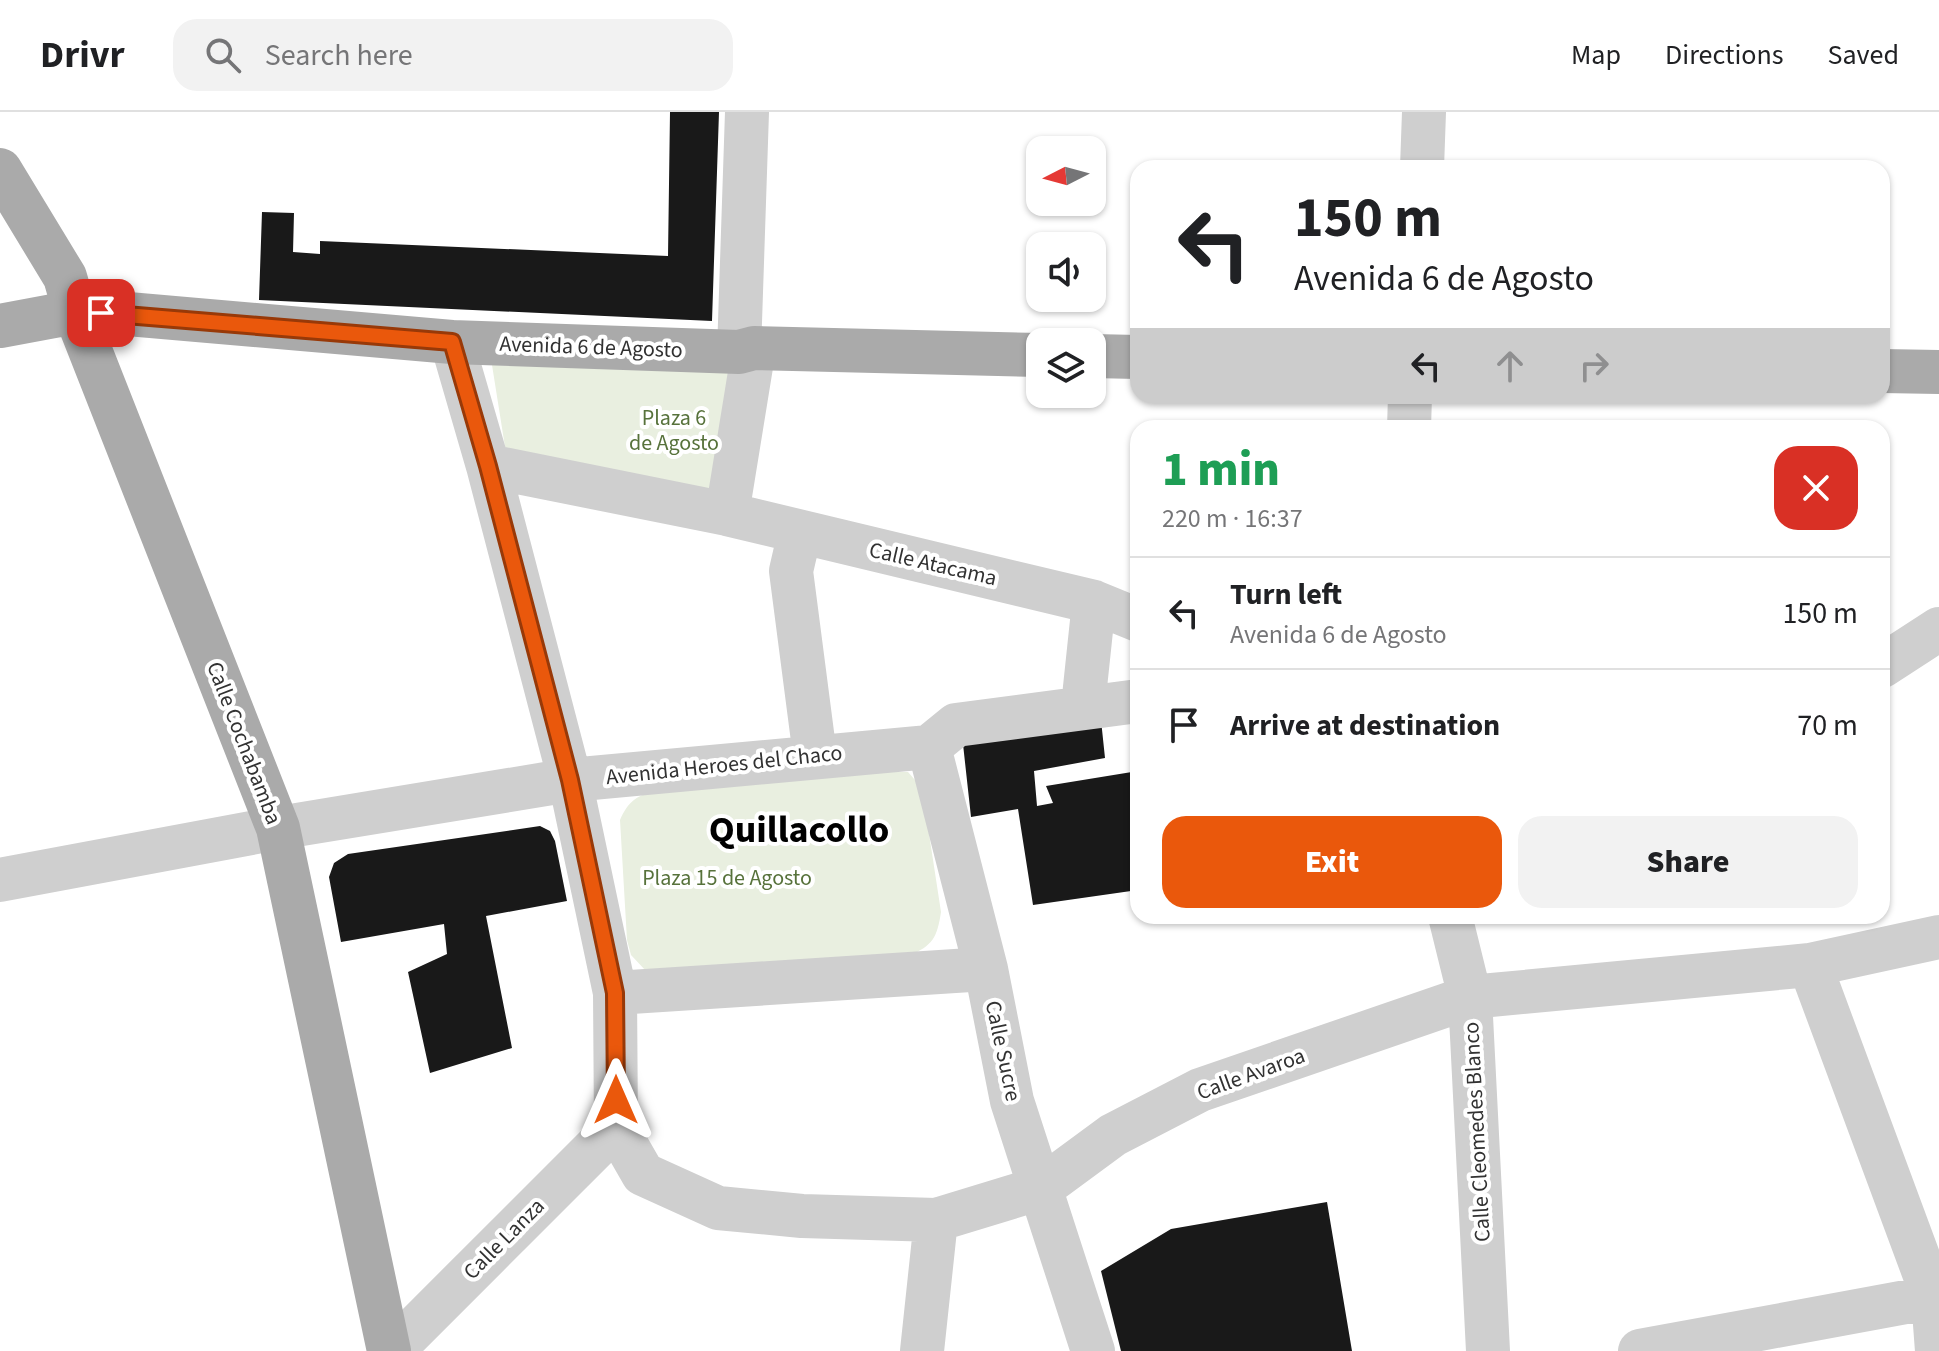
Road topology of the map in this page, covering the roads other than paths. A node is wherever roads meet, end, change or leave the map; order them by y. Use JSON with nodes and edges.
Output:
{"nodes":[{"id":1,"x":747,"y":112,"type":"edge"},
{"id":2,"x":1424,"y":112,"type":"edge"},
{"id":3,"x":1422,"y":160,"type":"edge"},
{"id":4,"x":0,"y":170,"type":"edge"},
{"id":5,"x":75,"y":312,"type":"junction"},
{"id":6,"x":0,"y":326,"type":"edge"},
{"id":7,"x":452,"y":342,"type":"junction"},
{"id":8,"x":746,"y":350,"type":"junction"},
{"id":9,"x":1026,"y":355,"type":"edge"},
{"id":10,"x":1106,"y":356,"type":"edge"},
{"id":11,"x":1130,"y":357,"type":"edge"},
{"id":12,"x":1890,"y":371,"type":"edge"},
{"id":13,"x":1939,"y":372,"type":"edge"},
{"id":14,"x":488,"y":466,"type":"junction"},
{"id":15,"x":727,"y":514,"type":"junction"},
{"id":16,"x":800,"y":532,"type":"junction"},
{"id":17,"x":1094,"y":602,"type":"junction"},
{"id":18,"x":1130,"y":617,"type":"edge"},
{"id":19,"x":1939,"y":629,"type":"edge"},
{"id":20,"x":1890,"y":661,"type":"edge"},
{"id":21,"x":1130,"y":702,"type":"edge"},
{"id":22,"x":1083,"y":706,"type":"junction"},
{"id":23,"x":929,"y":747,"type":"junction"},
{"id":24,"x":815,"y":756,"type":"junction"},
{"id":25,"x":570,"y":780,"type":"junction"},
{"id":26,"x":278,"y":828,"type":"junction"},
{"id":27,"x":0,"y":880,"type":"edge"},
{"id":28,"x":1452,"y":924,"type":"edge"},
{"id":29,"x":1939,"y":937,"type":"edge"},
{"id":30,"x":1810,"y":965,"type":"junction"},
{"id":31,"x":986,"y":969,"type":"junction"},
{"id":32,"x":615,"y":993,"type":"junction"},
{"id":33,"x":1470,"y":997,"type":"junction"},
{"id":34,"x":616,"y":1127,"type":"junction"},
{"id":35,"x":1041,"y":1188,"type":"junction"},
{"id":36,"x":936,"y":1220,"type":"junction"},
{"id":37,"x":1936,"y":1297,"type":"edge"},
{"id":38,"x":390,"y":1351,"type":"edge"},
{"id":39,"x":922,"y":1351,"type":"edge"},
{"id":40,"x":1093,"y":1351,"type":"edge"},
{"id":41,"x":1488,"y":1351,"type":"edge"},
{"id":42,"x":1640,"y":1351,"type":"edge"},
{"id":43,"x":1937,"y":1351,"type":"edge"}],
"edges":[{"from":1,"to":8,"type":"street"},
{"from":2,"to":3,"type":"street"},
{"from":4,"to":5,"type":"main road","name":"Calle Cochabamba"},
{"from":5,"to":6,"type":"main road","name":"Avenida 6 de Agosto"},
{"from":5,"to":7,"type":"main road","name":"Avenida 6 de Agosto"},
{"from":5,"to":26,"type":"main road","name":"Calle Cochabamba"},
{"from":7,"to":8,"type":"main road","name":"Avenida 6 de Agosto"},
{"from":7,"to":14,"type":"street"},
{"from":8,"to":9,"type":"main road","name":"Avenida 6 de Agosto"},
{"from":8,"to":15,"type":"street"},
{"from":10,"to":11,"type":"main road"},
{"from":12,"to":13,"type":"main road"},
{"from":14,"to":15,"type":"street","name":"Calle Atacama"},
{"from":14,"to":25,"type":"street"},
{"from":15,"to":16,"type":"street","name":"Calle Atacama"},
{"from":16,"to":17,"type":"street","name":"Calle Atacama"},
{"from":16,"to":24,"type":"street"},
{"from":17,"to":18,"type":"street","name":"Calle Atacama"},
{"from":17,"to":22,"type":"street"},
{"from":19,"to":20,"type":"street"},
{"from":21,"to":22,"type":"street"},
{"from":22,"to":23,"type":"street"},
{"from":23,"to":24,"type":"street","name":"Avenida Heroes del Chaco"},
{"from":23,"to":31,"type":"street","name":"Calle Sucre"},
{"from":24,"to":25,"type":"street","name":"Avenida Heroes del Chaco"},
{"from":25,"to":26,"type":"street","name":"Avenida Heroes del Chaco"},
{"from":25,"to":32,"type":"street"},
{"from":26,"to":27,"type":"street","name":"Avenida Heroes del Chaco"},
{"from":26,"to":38,"type":"main road","name":"Calle Cochabamba"},
{"from":28,"to":33,"type":"street","name":"Calle Cleomedes Blanco"},
{"from":29,"to":30,"type":"street","name":"Calle Avaroa"},
{"from":30,"to":33,"type":"street","name":"Calle Avaroa"},
{"from":30,"to":37,"type":"street"},
{"from":31,"to":32,"type":"street"},
{"from":31,"to":35,"type":"street","name":"Calle Sucre"},
{"from":32,"to":34,"type":"street"},
{"from":33,"to":35,"type":"street","name":"Calle Avaroa"},
{"from":33,"to":41,"type":"street","name":"Calle Cleomedes Blanco"},
{"from":34,"to":36,"type":"street","name":"Calle Avaroa"},
{"from":34,"to":38,"type":"street","name":"Calle Lanza"},
{"from":35,"to":36,"type":"street","name":"Calle Avaroa"},
{"from":35,"to":40,"type":"street","name":"Calle Sucre"},
{"from":36,"to":39,"type":"street"},
{"from":37,"to":42,"type":"street"},
{"from":37,"to":43,"type":"street"}]}
